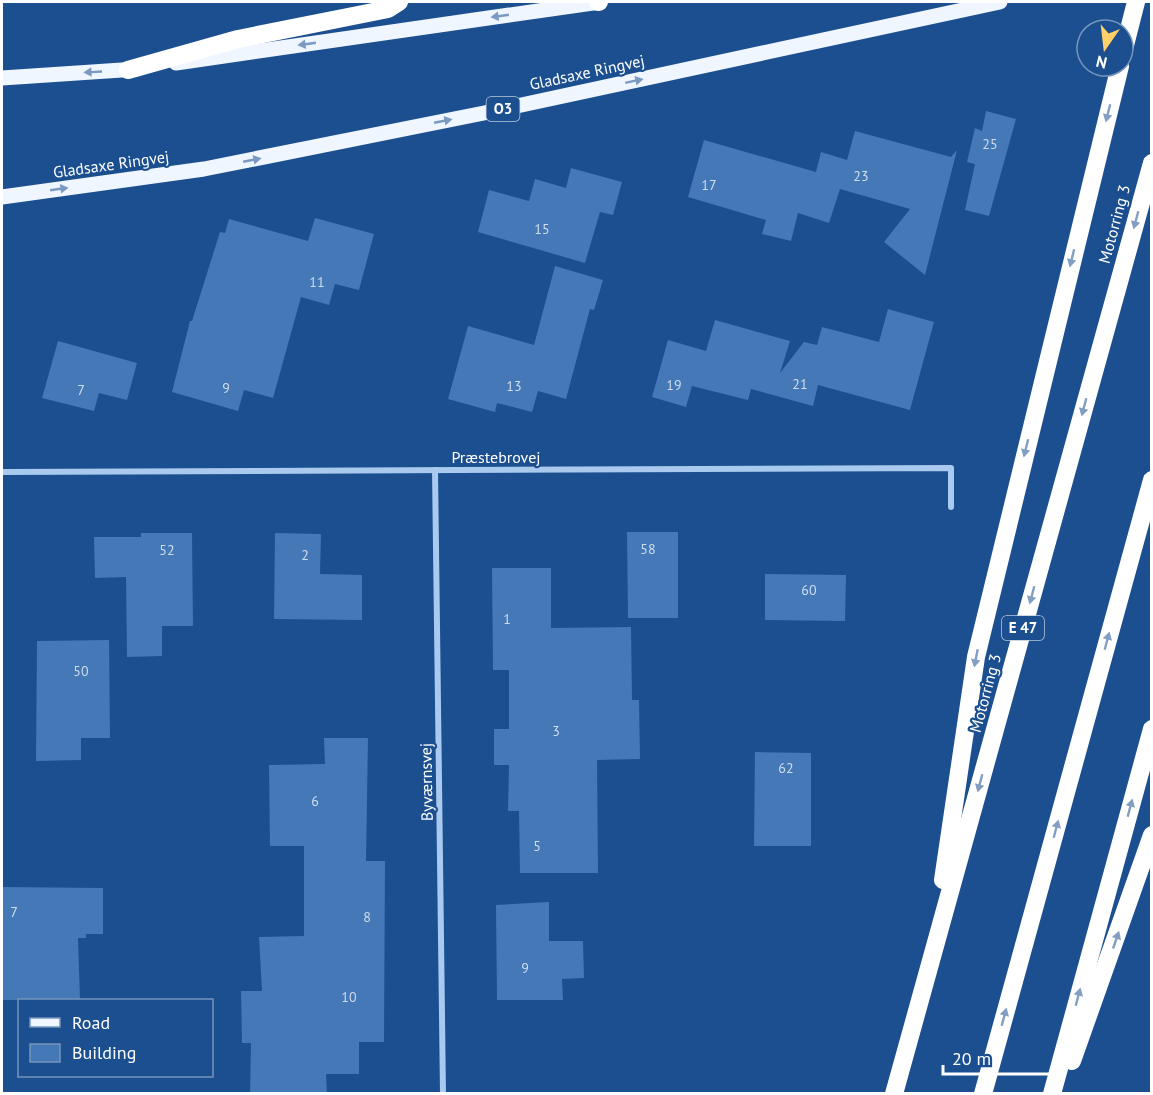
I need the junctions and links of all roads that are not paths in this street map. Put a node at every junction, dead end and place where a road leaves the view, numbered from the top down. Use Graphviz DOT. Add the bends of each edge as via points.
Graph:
graph roads {
  1 [pos="399,2"];
  2 [pos="599,2"];
  3 [pos="1000,2"];
  4 [pos="1136,2"];
  5 [pos="1132,18"];
  6 [pos="128,70"];
  7 [pos="2,78"];
  8 [pos="1117,78"];
  9 [pos="1152,163"];
  10 [pos="2,197"];
  11 [pos="435,470"];
  12 [pos="2,472"];
  13 [pos="1152,480"];
  14 [pos="951,507"];
  15 [pos="1152,729"];
  16 [pos="1152,835"];
  17 [pos="932,956"];
  18 [pos="443,1094"];
  19 [pos="894,1094"];
  20 [pos="983,1094"];
  21 [pos="1052,1094"];
  22 [pos="1060,1094"];
  1 -- 6 [label="highway" via="388,9 238,39"];
  2 -- 6 [label="main road, one-way"];
  10 -- 3 [label="main road, Gladsaxe Ringvej / O3, one-way" via="204,169"];
  4 -- 5 [label="highway"];
  6 -- 7 [label="main road, one-way"];
  8 -- 17 [label="highway, one-way" via="976,657"];
  9 -- 17 [label="highway, Motorring 3 / E 47, one-way"];
  11 -- 12 [label="street, Præstebrovej"];
  11 -- 14 [label="street, Præstebrovej" via="951,468"];
  11 -- 18 [label="street, Byværnsvej"];
  20 -- 13 [label="highway, one-way"];
  21 -- 15 [label="highway, one-way"];
  22 -- 16 [label="highway, one-way"];
  17 -- 19 [label="highway, Motorring 3 / E 47"];
}
